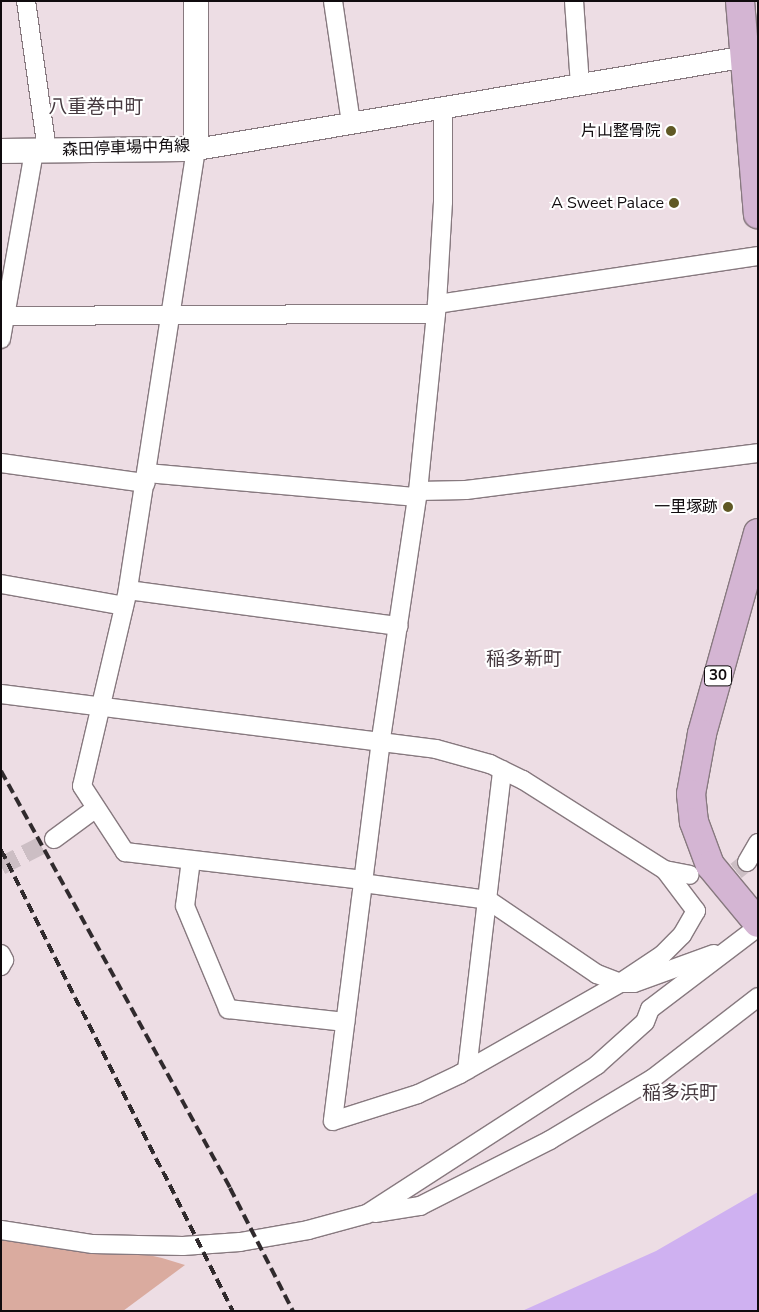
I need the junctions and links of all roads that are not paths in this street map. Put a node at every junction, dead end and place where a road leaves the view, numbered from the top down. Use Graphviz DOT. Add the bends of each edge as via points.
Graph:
graph roads {
  1 [pos="26,1"];
  2 [pos="196,1"];
  3 [pos="333,1"];
  4 [pos="574,1"];
  5 [pos="740,1"];
  6 [pos="750,55"];
  7 [pos="580,84"];
  8 [pos="443,108"];
  9 [pos="351,123"];
  10 [pos="196,149"];
  11 [pos="40,151"];
  12 [pos="1,152"];
  13 [pos="758,214"];
  14 [pos="758,256"];
  15 [pos="437,309"];
  16 [pos="3,316"];
  17 [pos="171,318"];
  18 [pos="1,339"];
  19 [pos="758,453"];
  20 [pos="1,463"];
  21 [pos="146,478"];
  22 [pos="417,494"];
  23 [pos="758,533"];
  24 [pos="1,584"];
  25 [pos="126,598"];
  26 [pos="399,626"];
  27 [pos="1,694"];
  28 [pos="102,706"];
  29 [pos="381,740"];
  30 [pos="502,770"];
  31 [pos="96,808"];
  32 [pos="54,839"];
  33 [pos="758,844"];
  34 [pos="191,860"];
  35 [pos="747,862"];
  36 [pos="665,870"];
  37 [pos="690,875"];
  38 [pos="363,881"];
  39 [pos="488,900"];
  40 [pos="756,919"];
  41 [pos="728,949"];
  42 [pos="1,954"];
  43 [pos="1,966"];
  44 [pos="620,983"];
  45 [pos="758,997"];
  46 [pos="345,1022"];
  47 [pos="467,1070"];
  48 [pos="367,1214"];
  49 [pos="1,1230"];
  1 -- 11 [label="street"];
  2 -- 10 [label="main road, 森田停車場中角線"];
  3 -- 9 [label="street"];
  4 -- 7 [label="street"];
  5 -- 6 [label="main road"];
  6 -- 7 [label="street"];
  6 -- 13 [label="main road"];
  7 -- 8 [label="street"];
  8 -- 9 [label="street"];
  8 -- 15 [label="street" via="443,202"];
  9 -- 10 [label="street"];
  10 -- 11 [label="main road, 森田停車場中角線"];
  10 -- 17 [label="street"];
  11 -- 12 [label="main road, 森田停車場中角線"];
  11 -- 16 [label="street"];
  14 -- 15 [label="street"];
  15 -- 17 [label="street"];
  15 -- 22 [label="street"];
  16 -- 17 [label="street"];
  16 -- 18 [label="street"];
  17 -- 21 [label="street"];
  19 -- 22 [label="street"];
  20 -- 21 [label="street"];
  21 -- 22 [label="street"];
  21 -- 25 [label="street"];
  22 -- 26 [label="street"];
  23 -- 40 [label="main road, 30" via="702,734 691,794 694,822 710,865"];
  24 -- 25 [label="street"];
  25 -- 26 [label="street"];
  25 -- 28 [label="street"];
  26 -- 29 [label="street"];
  27 -- 28 [label="street"];
  28 -- 29 [label="street"];
  28 -- 31 [label="street" via="82,786"];
  29 -- 30 [label="street" via="436,749"];
  29 -- 38 [label="street"];
  30 -- 36 [label="street"];
  30 -- 39 [label="street"];
  31 -- 32 [label="street"];
  31 -- 34 [label="street" via="125,852"];
  33 -- 35 [label="street"];
  34 -- 38 [label="street"];
  34 -- 46 [label="street" via="185,906 228,1009"];
  36 -- 37 [label="street"];
  36 -- 44 [label="street" via="696,911 682,935 662,954"];
  38 -- 39 [label="street"];
  38 -- 46 [label="street"];
  39 -- 44 [label="street" via="598,974"];
  39 -- 47 [label="street"];
  40 -- 41 [label="street"];
  41 -- 44 [label="street" via="634,983"];
  41 -- 48 [label="street" via="650,1009 645,1022 597,1065"];
  42 -- 43 [label="street" via="4,960"];
  44 -- 47 [label="street"];
  45 -- 48 [label="street" via="652,1079 550,1140 420,1206"];
  46 -- 47 [label="street" via="333,1121 418,1094"];
  48 -- 49 [label="street" via="308,1230 240,1242 183,1246 94,1244"];
}
